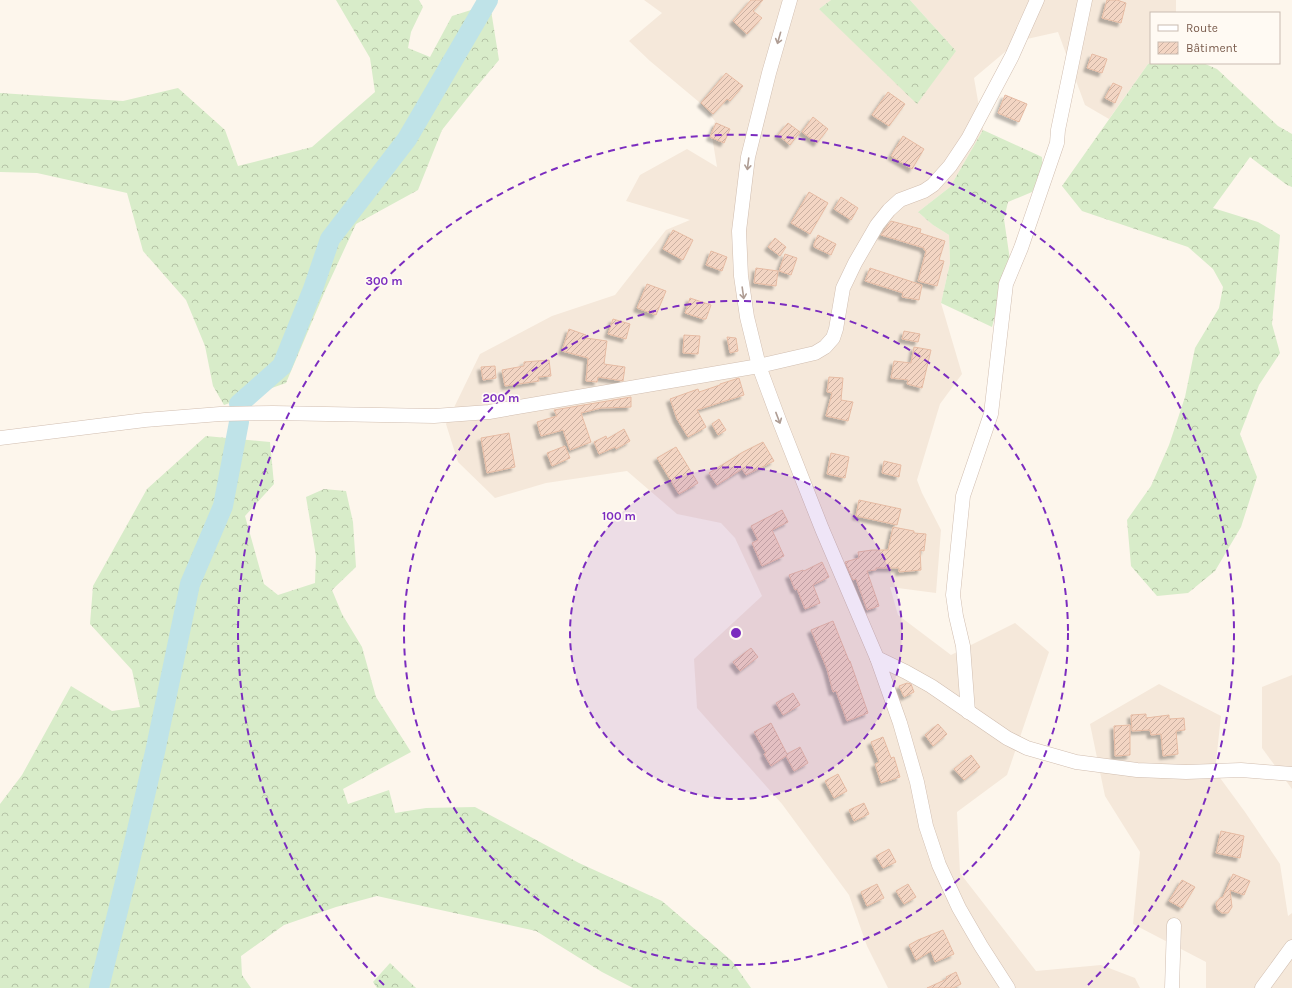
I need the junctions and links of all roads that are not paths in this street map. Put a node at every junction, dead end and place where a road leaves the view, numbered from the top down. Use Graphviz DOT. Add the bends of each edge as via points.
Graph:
graph roads {
  1 [pos="790,0"];
  2 [pos="1037,0"];
  3 [pos="1085,0"];
  4 [pos="760,366"];
  5 [pos="0,438"];
  6 [pos="877,658"];
  7 [pos="968,712"];
  8 [pos="1292,774"];
  9 [pos="1174,925"];
  10 [pos="1292,947"];
  11 [pos="1008,988"];
  12 [pos="1172,988"];
  13 [pos="1262,988"];
  1 -- 4 [label="street, one-way" via="748,157 740,231 741,276 747,317"];
  2 -- 4 [label="street" via="985,108 950,166 933,185 896,203 863,246 843,288 833,338 815,353"];
  3 -- 7 [label="street" via="1057,143 1006,284 992,414 963,496 953,595 963,646"];
  4 -- 5 [label="street" via="489,412 434,416 220,414 145,420"];
  4 -- 6 [label="street, one-way" via="779,420"];
  6 -- 7 [label="street" via="924,682"];
  6 -- 11 [label="street" via="900,723 917,782 926,826 939,865 959,908"];
  7 -- 8 [label="street" via="1027,748 1076,762 1144,770 1241,770"];
  9 -- 12 [label="street"];
  10 -- 13 [label="street"];
}
